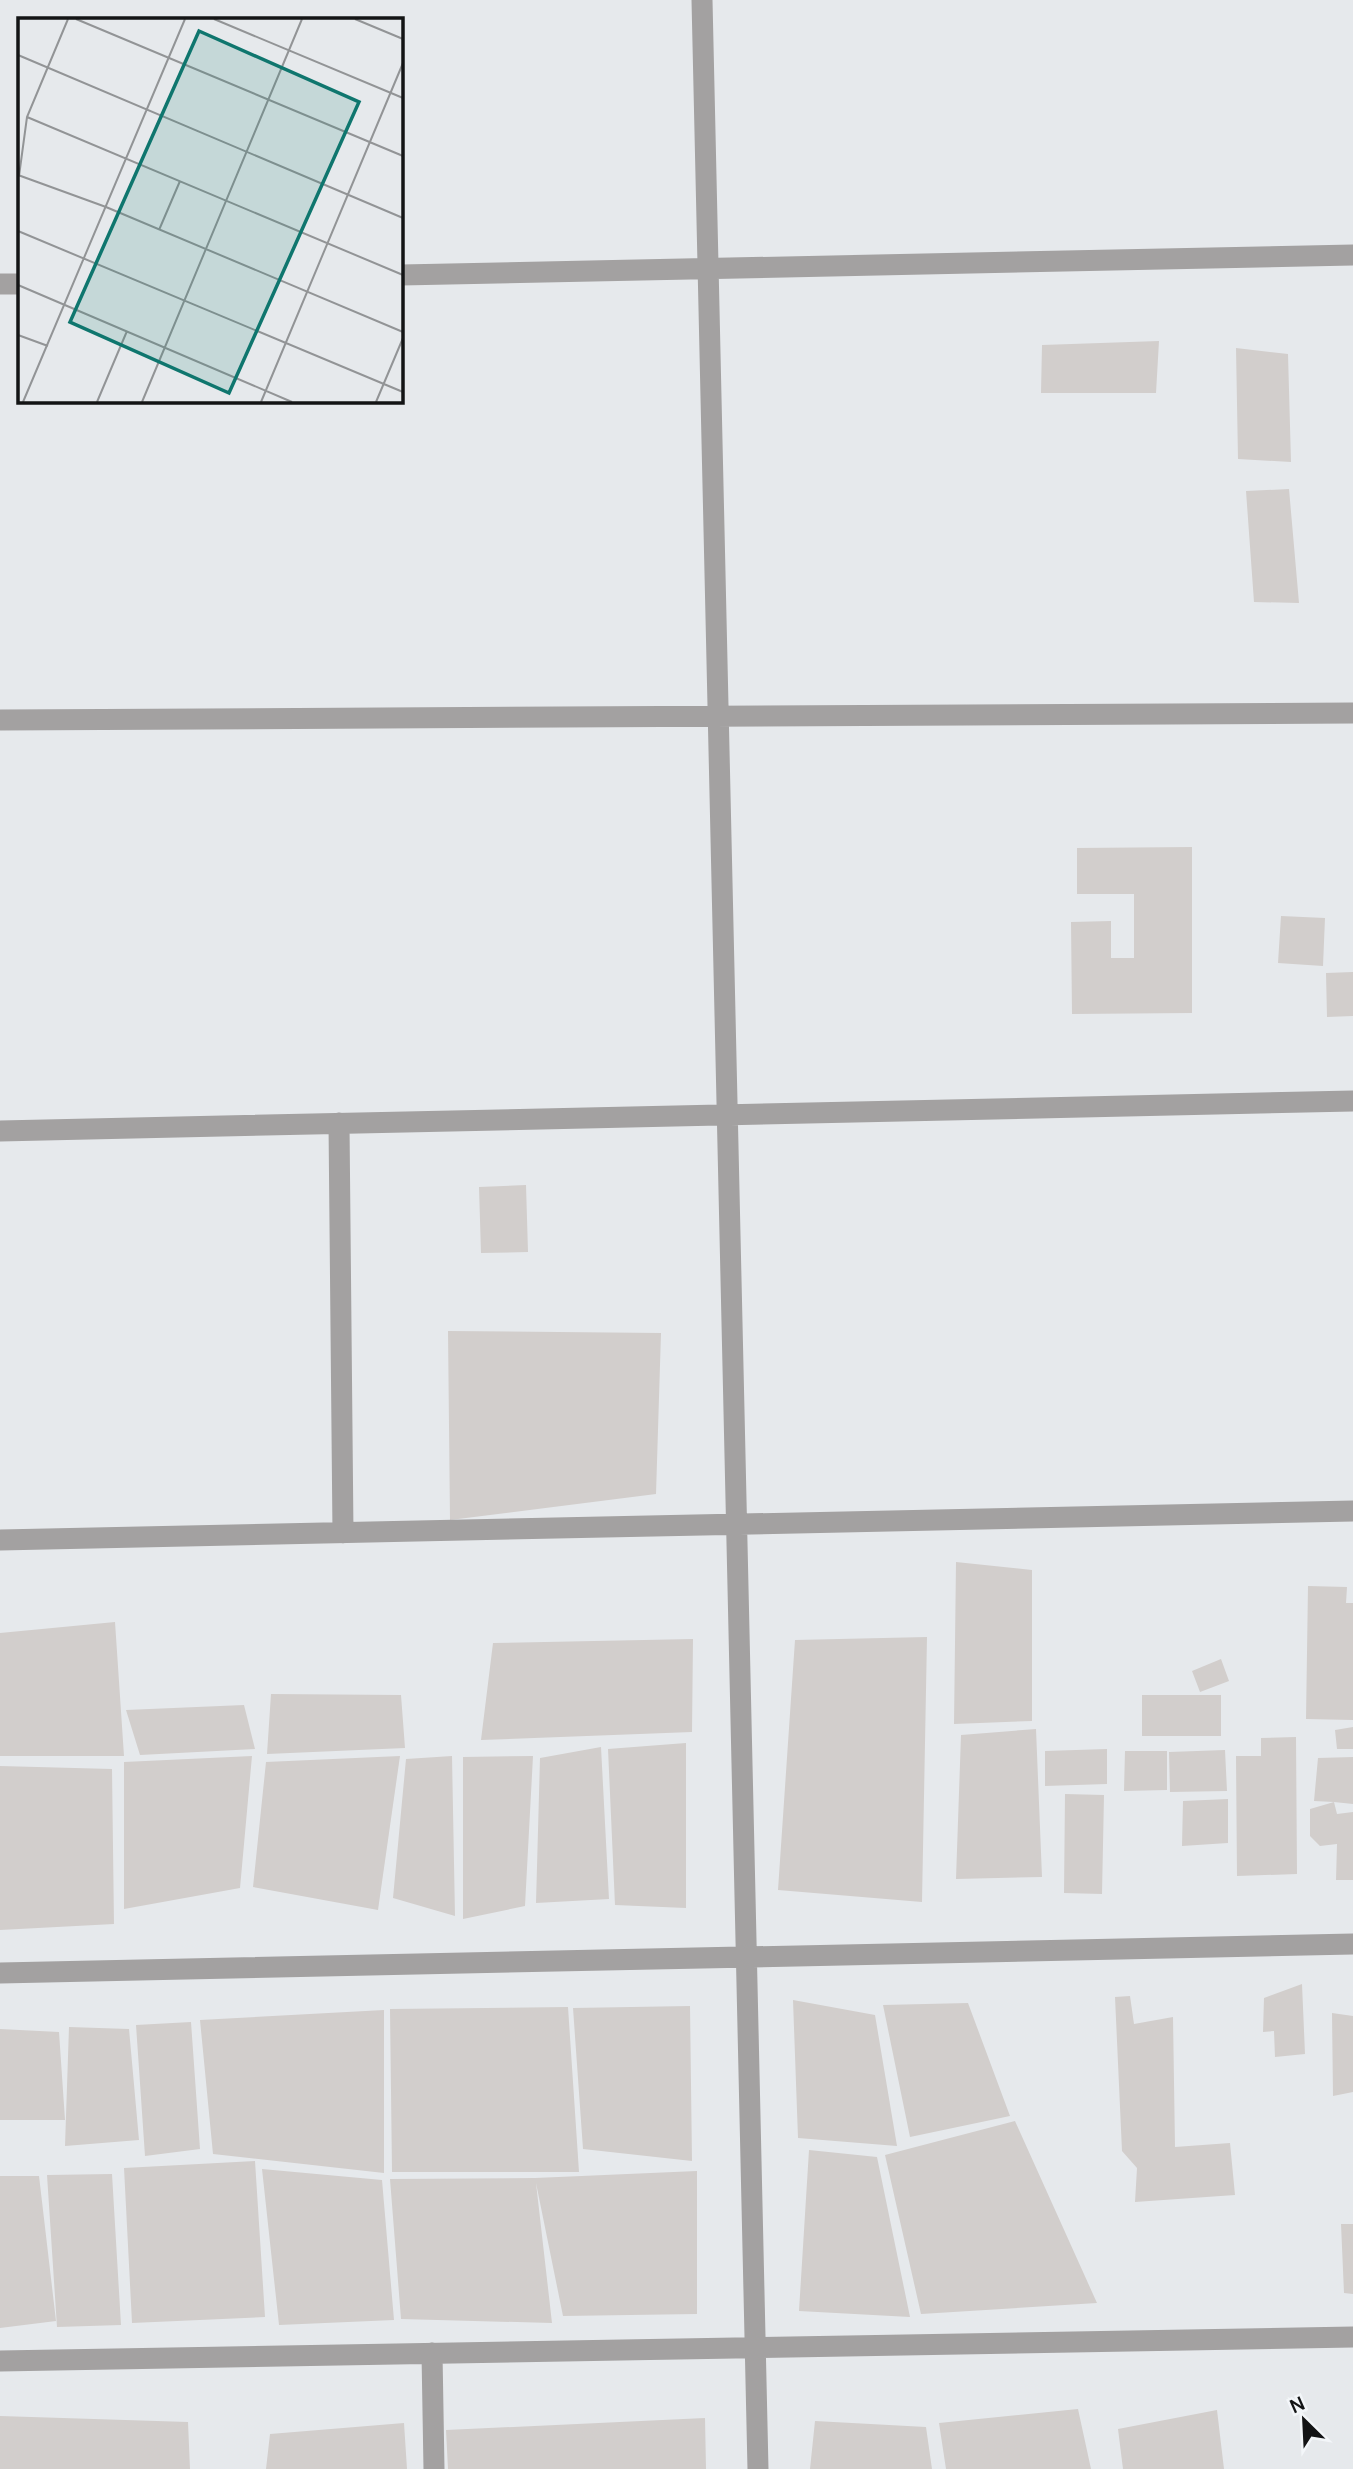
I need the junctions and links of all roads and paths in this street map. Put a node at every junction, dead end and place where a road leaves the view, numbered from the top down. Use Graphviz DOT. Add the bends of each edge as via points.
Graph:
graph roads {
  1 [pos="702,0"];
  2 [pos="1353,255"];
  3 [pos="709,269"];
  4 [pos="402,275"];
  5 [pos="0,284"];
  6 [pos="18,284"];
  7 [pos="1353,713"];
  8 [pos="718,716"];
  9 [pos="0,720"];
  10 [pos="1353,1101"];
  11 [pos="727,1114"];
  12 [pos="339,1123"];
  13 [pos="0,1131"];
  14 [pos="1353,1511"];
  15 [pos="737,1524"];
  16 [pos="343,1533"];
  17 [pos="0,1540"];
  18 [pos="1353,1944"];
  19 [pos="747,1957"];
  20 [pos="0,1973"];
  21 [pos="1353,2337"];
  22 [pos="755,2348"];
  23 [pos="432,2353"];
  24 [pos="0,2361"];
  25 [pos="434,2469"];
  26 [pos="758,2469"];
  1 -- 3 [label="street"];
  2 -- 3 [label="street"];
  3 -- 4 [label="street"];
  3 -- 8 [label="street"];
  5 -- 6 [label="street"];
  7 -- 8 [label="street"];
  8 -- 9 [label="street"];
  8 -- 11 [label="street"];
  10 -- 11 [label="street"];
  11 -- 12 [label="street"];
  11 -- 15 [label="street"];
  12 -- 13 [label="street"];
  12 -- 16 [label="street"];
  14 -- 15 [label="street"];
  15 -- 16 [label="street"];
  15 -- 19 [label="street"];
  16 -- 17 [label="street"];
  18 -- 19 [label="street"];
  19 -- 20 [label="street"];
  19 -- 22 [label="street"];
  21 -- 22 [label="street"];
  22 -- 23 [label="street"];
  22 -- 26 [label="street"];
  23 -- 24 [label="street"];
  23 -- 25 [label="street"];
}
